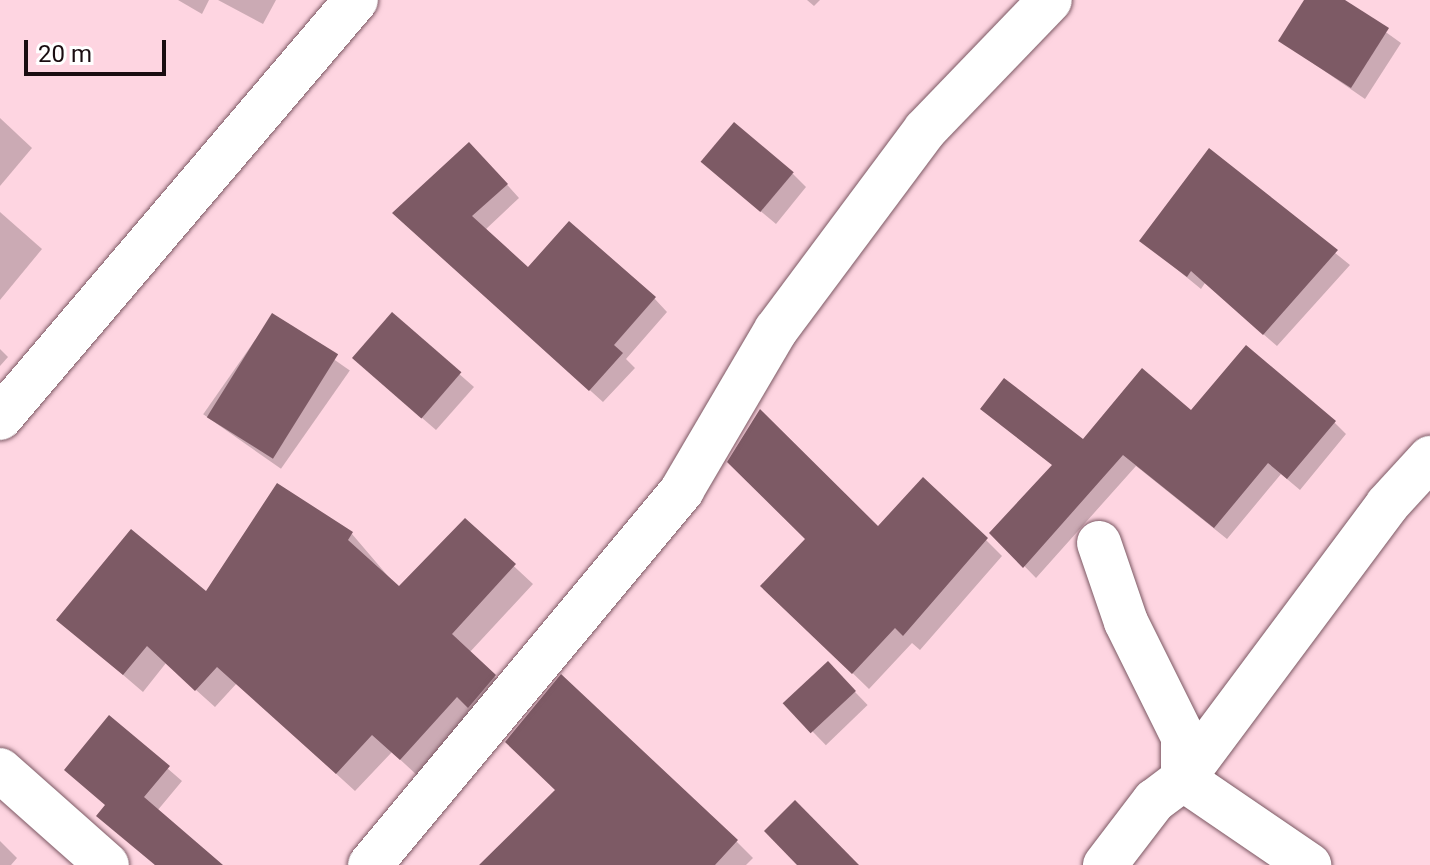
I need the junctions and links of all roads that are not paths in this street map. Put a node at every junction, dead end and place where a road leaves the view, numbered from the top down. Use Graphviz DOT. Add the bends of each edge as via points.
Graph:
graph roads {
  1 [pos="356,0"];
  2 [pos="1050,0"];
  3 [pos="0,418"];
  4 [pos="1430,458"];
  5 [pos="1099,543"];
  6 [pos="0,770"];
  7 [pos="1183,779"];
  8 [pos="107,865"];
  9 [pos="370,865"];
  10 [pos="1105,865"];
  11 [pos="1309,865"];
  1 -- 3 [label="street"];
  2 -- 9 [label="street" via="925,130 776,330 682,490"];
  4 -- 7 [label="street" via="1387,505"];
  5 -- 7 [label="street" via="1126,622 1183,737"];
  6 -- 8 [label="street"];
  7 -- 10 [label="street" via="1154,801"];
  7 -- 11 [label="street"];
}
